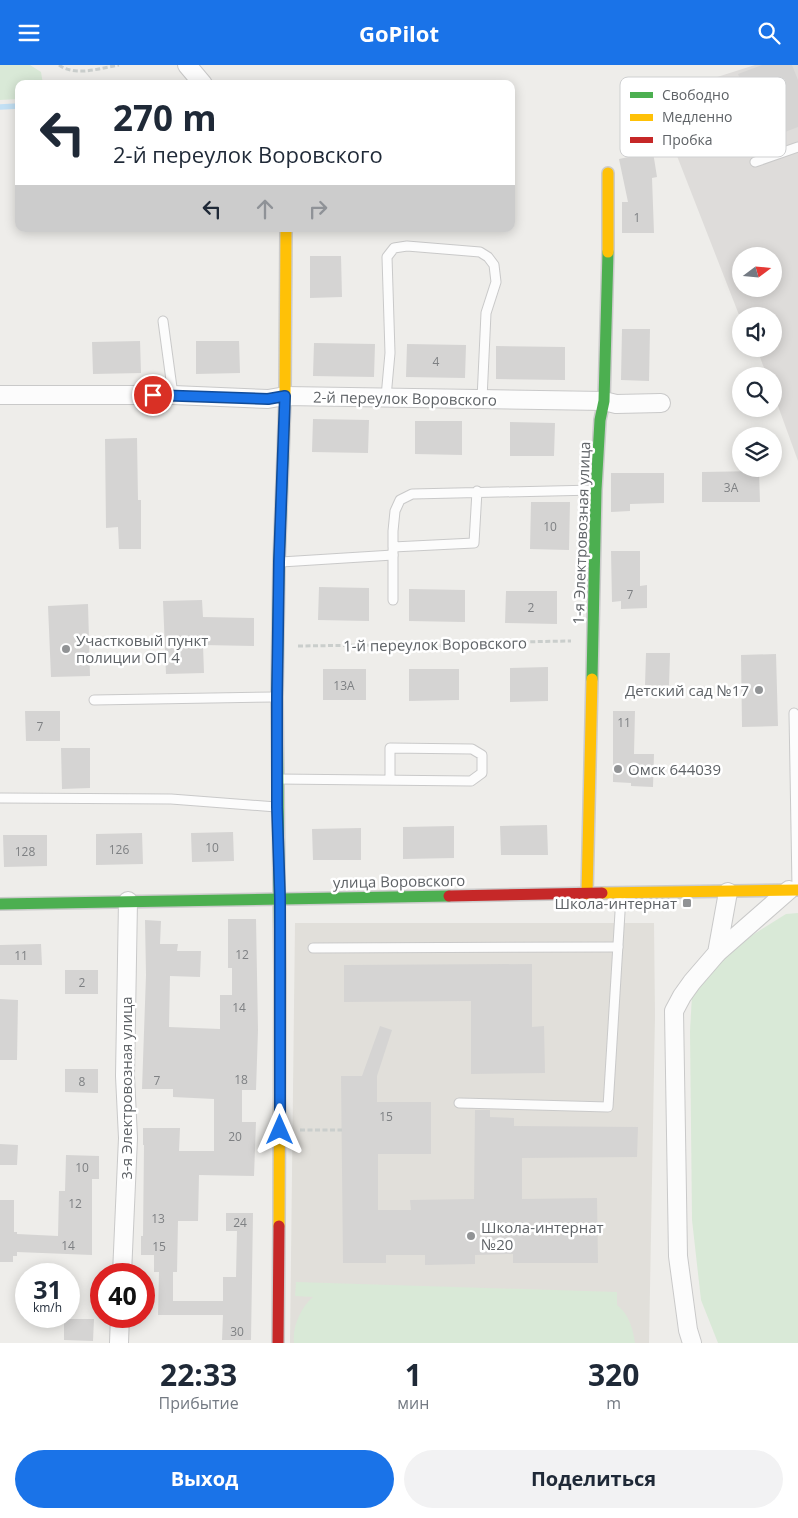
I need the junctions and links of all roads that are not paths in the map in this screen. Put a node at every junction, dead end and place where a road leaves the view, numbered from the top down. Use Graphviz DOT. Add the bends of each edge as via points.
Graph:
graph roads {
  1 [pos="187,65"];
  2 [pos="200,80"];
  3 [pos="798,147"];
  4 [pos="786,151"];
  5 [pos="769,157"];
  6 [pos="755,162"];
  7 [pos="608,173"];
  8 [pos="286,232"];
  9 [pos="162,321"];
  10 [pos="0,395"];
  11 [pos="172,395"];
  12 [pos="285,396"];
  13 [pos="386,397"];
  14 [pos="482,399"];
  15 [pos="604,401"];
  16 [pos="660,403"];
  17 [pos="596,490"];
  18 [pos="477,491"];
  19 [pos="393,551"];
  20 [pos="279,562"];
  21 [pos="393,600"];
  22 [pos="277,697"];
  23 [pos="94,700"];
  24 [pos="794,713"];
  25 [pos="277,779"];
  26 [pos="390,779"];
  27 [pos="0,799"];
  28 [pos="277,807"];
  29 [pos="795,890"];
  30 [pos="728,892"];
  31 [pos="621,893"];
  32 [pos="587,894"];
  33 [pos="280,898"];
  34 [pos="128,901"];
  35 [pos="0,904"];
  36 [pos="618,947"];
  37 [pos="313,949"];
  38 [pos="717,953"];
  39 [pos="458,1103"];
  40 [pos="122,1263"];
  41 [pos="120,1328"];
  42 [pos="120,1343"];
  43 [pos="278,1343"];
  44 [pos="692,1343"];
  1 -- 2 [label="street"];
  3 -- 4 [label="lane"];
  5 -- 6 [label="lane"];
  7 -- 15 [label="street, 1-я Электровозная улица"];
  8 -- 12 [label="street"];
  9 -- 11 [label="lane"];
  10 -- 11 [label="street, 2-й переулок Воровского"];
  11 -- 12 [label="street, 2-й переулок Воровского" via="268,399"];
  12 -- 13 [label="street, 2-й переулок Воровского"];
  12 -- 20 [label="street"];
  13 -- 14 [label="street, 2-й переулок Воровского"];
  13 -- 14 [label="lane" via="390,353 387,257 394,248 407,246 480,252 494,265 496,281 486,313"];
  14 -- 15 [label="street, 2-й переулок Воровского"];
  15 -- 16 [label="street, 2-й переулок Воровского" via="616,404"];
  15 -- 17 [label="street, 1-я Электровозная улица"];
  17 -- 18 [label="lane"];
  17 -- 32 [label="street, 1-я Электровозная улица"];
  18 -- 19 [label="lane" via="412,494 400,500 395,511"];
  18 -- 19 [label="lane" via="474,543"];
  19 -- 20 [label="lane"];
  19 -- 21 [label="lane"];
  20 -- 22 [label="street"];
  22 -- 23 [label="lane"];
  22 -- 25 [label="street"];
  24 -- 29 [label="lane"];
  25 -- 26 [label="lane"];
  25 -- 28 [label="street"];
  26 -- 26 [label="lane" via="390,748 472,749 482,755 482,773 471,781"];
  27 -- 28 [label="lane" via="172,799"];
  28 -- 33 [label="street"];
  29 -- 30 [label="street, улица Воровского"];
  29 -- 38 [label="street"];
  30 -- 31 [label="street, улица Воровского"];
  30 -- 38 [label="street"];
  31 -- 32 [label="street, улица Воровского"];
  31 -- 36 [label="lane"];
  32 -- 33 [label="street, улица Воровского"];
  33 -- 34 [label="street, улица Воровского"];
  33 -- 43 [label="street"];
  34 -- 35 [label="street, улица Воровского"];
  34 -- 40 [label="street, 3-я Электровозная улица" via="125,1076 128,1138"];
  36 -- 37 [label="lane"];
  36 -- 39 [label="lane" via="608,1107"];
  38 -- 44 [label="street" via="692,982 674,1011 678,1256"];
  41 -- 42 [label="street"];
}
